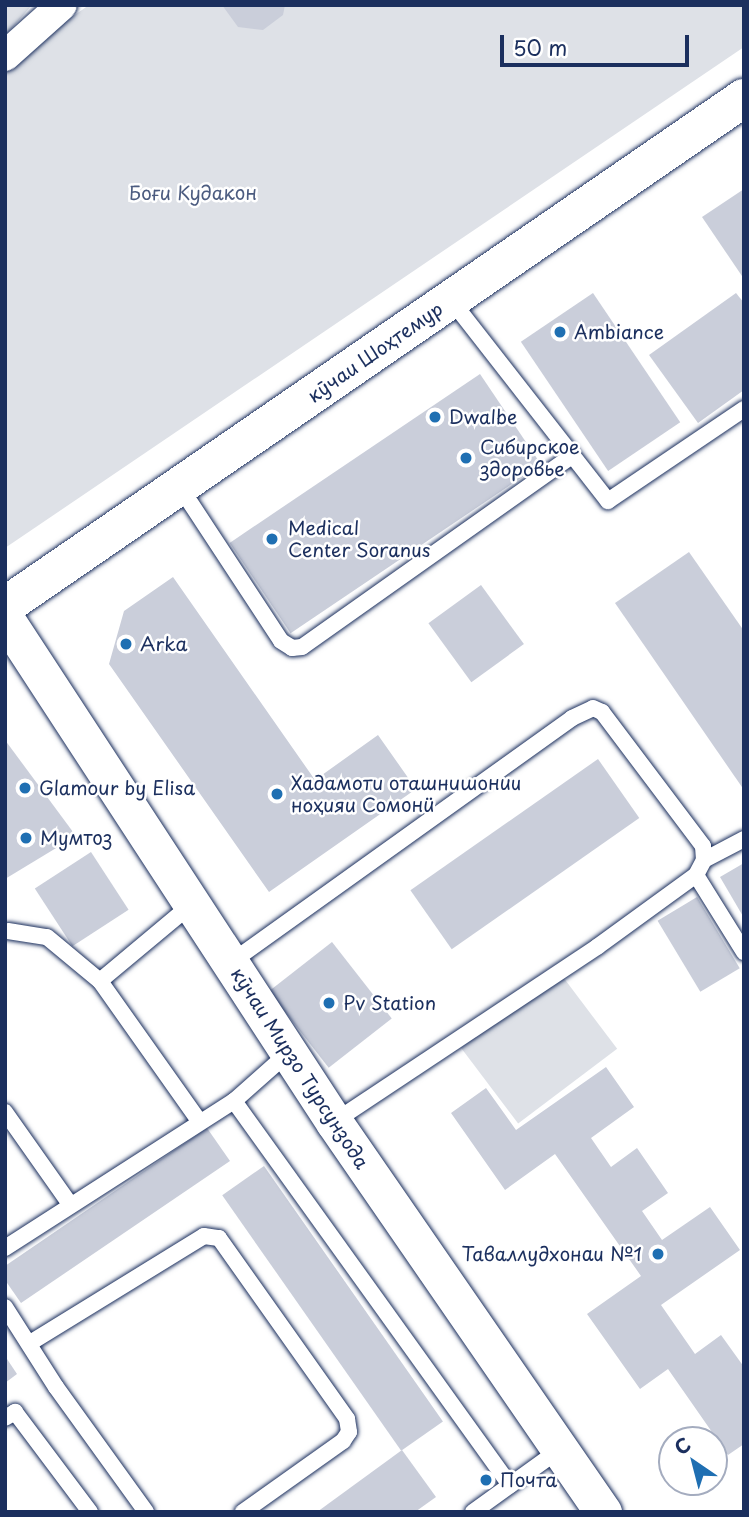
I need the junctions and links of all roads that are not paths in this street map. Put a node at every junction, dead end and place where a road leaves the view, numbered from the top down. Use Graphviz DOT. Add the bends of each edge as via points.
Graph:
graph roads {
  1 [pos="62,5"];
  2 [pos="5,56"];
  3 [pos="744,98"];
  4 [pos="451,300"];
  5 [pos="744,409"];
  6 [pos="572,456"];
  7 [pos="180,487"];
  8 [pos="5,606"];
  9 [pos="5,618"];
  10 [pos="744,839"];
  11 [pos="700,868"];
  12 [pos="192,904"];
  13 [pos="8,931"];
  14 [pos="744,951"];
  15 [pos="230,963"];
  16 [pos="100,981"];
  17 [pos="288,1052"];
  18 [pos="234,1101"];
  19 [pos="5,1112"];
  20 [pos="199,1121"];
  21 [pos="334,1122"];
  22 [pos="69,1204"];
  23 [pos="5,1248"];
  24 [pos="5,1307"];
  25 [pos="30,1343"];
  26 [pos="5,1418"];
  27 [pos="559,1450"];
  28 [pos="510,1485"];
  29 [pos="90,1512"];
  30 [pos="146,1512"];
  31 [pos="243,1512"];
  32 [pos="473,1512"];
  33 [pos="603,1512"];
  1 -- 2 [label="street"];
  3 -- 4 [label="main road, кӯчаи Шоҳтемур"];
  4 -- 6 [label="lane"];
  4 -- 7 [label="main road, кӯчаи Шоҳтемур"];
  5 -- 6 [label="lane" via="608,501"];
  6 -- 7 [label="lane" via="302,647 292,648 281,641"];
  7 -- 8 [label="main road, кӯчаи Шоҳтемур"];
  9 -- 12 [label="street, кӯчаи Мирзо Турсунзода"];
  10 -- 11 [label="lane"];
  11 -- 14 [label="lane"];
  11 -- 15 [label="lane" via="703,846 683,816 602,712 593,708 572,718"];
  11 -- 21 [label="lane" via="597,947"];
  12 -- 15 [label="street, кӯчаи Мирзо Турсунзода"];
  12 -- 16 [label="lane"];
  13 -- 16 [label="lane" via="47,937"];
  15 -- 17 [label="street, кӯчаи Мирзо Турсунзода"];
  16 -- 20 [label="lane"];
  17 -- 18 [label="lane"];
  17 -- 21 [label="street, кӯчаи Мирзо Турсунзода"];
  18 -- 20 [label="lane"];
  18 -- 28 [label="lane"];
  19 -- 22 [label="lane"];
  20 -- 22 [label="lane"];
  21 -- 27 [label="street, кӯчаи Мирзо Турсунзода"];
  22 -- 23 [label="lane"];
  24 -- 25 [label="lane"];
  25 -- 30 [label="lane"];
  25 -- 31 [label="lane" via="204,1236 219,1238 347,1419 349,1432 343,1441"];
  26 -- 29 [label="lane" via="15,1412"];
  27 -- 28 [label="lane"];
  27 -- 33 [label="street, кӯчаи Мирзо Турсунзода"];
  28 -- 32 [label="lane"];
}
